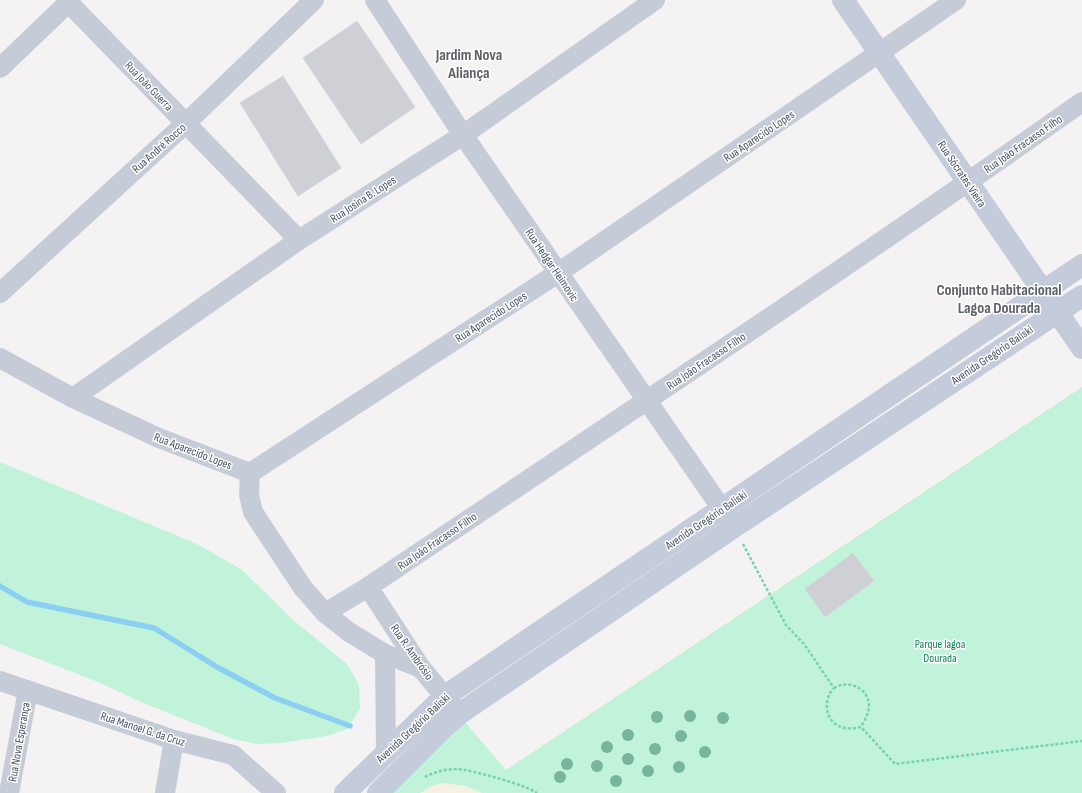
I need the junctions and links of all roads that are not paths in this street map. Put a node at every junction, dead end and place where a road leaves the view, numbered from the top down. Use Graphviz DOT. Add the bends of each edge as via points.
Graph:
graph roads {
  1 [pos="314,0"];
  2 [pos="375,0"];
  3 [pos="655,0"];
  4 [pos="843,0"];
  5 [pos="956,0"];
  6 [pos="68,1"];
  7 [pos="879,54"];
  8 [pos="0,68"];
  9 [pos="1082,102"];
  10 [pos="185,124"];
  11 [pos="463,135"];
  12 [pos="968,183"];
  13 [pos="299,240"];
  14 [pos="1082,265"];
  15 [pos="558,273"];
  16 [pos="1042,292"];
  17 [pos="0,293"];
  18 [pos="1082,296"];
  19 [pos="1056,313"];
  20 [pos="1082,348"];
  21 [pos="0,358"];
  22 [pos="73,398"];
  23 [pos="646,402"];
  24 [pos="250,473"];
  25 [pos="722,510"];
  26 [pos="734,527"];
  27 [pos="368,587"];
  28 [pos="325,613"];
  29 [pos="385,654"];
  30 [pos="421,668"];
  31 [pos="0,681"];
  32 [pos="28,690"];
  33 [pos="445,696"];
  34 [pos="459,714"];
  35 [pos="174,740"];
  36 [pos="386,754"];
  37 [pos="9,793"];
  38 [pos="165,793"];
  39 [pos="276,793"];
  40 [pos="345,793"];
  41 [pos="378,793"];
  1 -- 10 [label="street, Rua André Rocco"];
  2 -- 11 [label="street, Rua Hedgar Heimovic"];
  3 -- 11 [label="street, Rua Josina B. Lopes"];
  4 -- 7 [label="street, Rua Sócrates Vieira"];
  5 -- 7 [label="street, Rua Aparecido Lopes"];
  6 -- 8 [label="street"];
  6 -- 10 [label="street, Rua João Guerra"];
  7 -- 12 [label="street, Rua Sócrates Vieira"];
  7 -- 15 [label="street, Rua Aparecido Lopes"];
  9 -- 12 [label="street, Rua João Fracasso Filho"];
  10 -- 13 [label="street, Rua João Guerra"];
  10 -- 17 [label="street, Rua André Rocco"];
  11 -- 13 [label="street, Rua Josina B. Lopes"];
  11 -- 15 [label="street, Rua Hedgar Heimovic"];
  12 -- 16 [label="street, Rua Sócrates Vieira"];
  12 -- 23 [label="street, Rua João Fracasso Filho"];
  13 -- 22 [label="street, Rua Josina B. Lopes"];
  14 -- 16 [label="street, Avenida Gregório Baliski"];
  15 -- 23 [label="street, Rua Hedgar Heimovic"];
  15 -- 24 [label="street, Rua Aparecido Lopes"];
  16 -- 19 [label="street, Rua Sócrates Vieira"];
  16 -- 25 [label="street, Avenida Gregório Baliski"];
  18 -- 19 [label="street, Avenida Gregório Baliski"];
  19 -- 20 [label="street, Rua Sócrates Vieira"];
  19 -- 26 [label="street, Avenida Gregório Baliski"];
  21 -- 22 [label="street, Rua Aparecido Lopes"];
  22 -- 24 [label="street, Rua Aparecido Lopes" via="159,438"];
  23 -- 25 [label="street, Rua Hedgar Heimovic"];
  23 -- 27 [label="street, Rua João Fracasso Filho"];
  24 -- 28 [label="street" via="249,495 253,512 303,588"];
  25 -- 26 [label="street, Rua Hedgar Heimovic"];
  25 -- 33 [label="street, Avenida Gregório Baliski"];
  26 -- 34 [label="street, Avenida Gregório Baliski"];
  27 -- 28 [label="street, Rua João Fracasso Filho"];
  27 -- 30 [label="street, Rua R. Ambrósio"];
  28 -- 29 [label="street" via="349,632"];
  29 -- 30 [label="street"];
  29 -- 36 [label="street"];
  30 -- 33 [label="street, Rua R. Ambrósio"];
  31 -- 32 [label="street, Rua Manoel G. da Cruz"];
  32 -- 35 [label="street, Rua Manoel G. da Cruz"];
  32 -- 37 [label="street, Rua Nova Esperança"];
  33 -- 34 [label="street, Rua R. Ambrósio"];
  33 -- 36 [label="street, Avenida Gregório Baliski"];
  34 -- 41 [label="street, Avenida Gregório Baliski"];
  35 -- 38 [label="street"];
  35 -- 39 [label="street, Rua Manoel G. da Cruz" via="233,755"];
  36 -- 40 [label="street, Avenida Gregório Baliski"];
}
